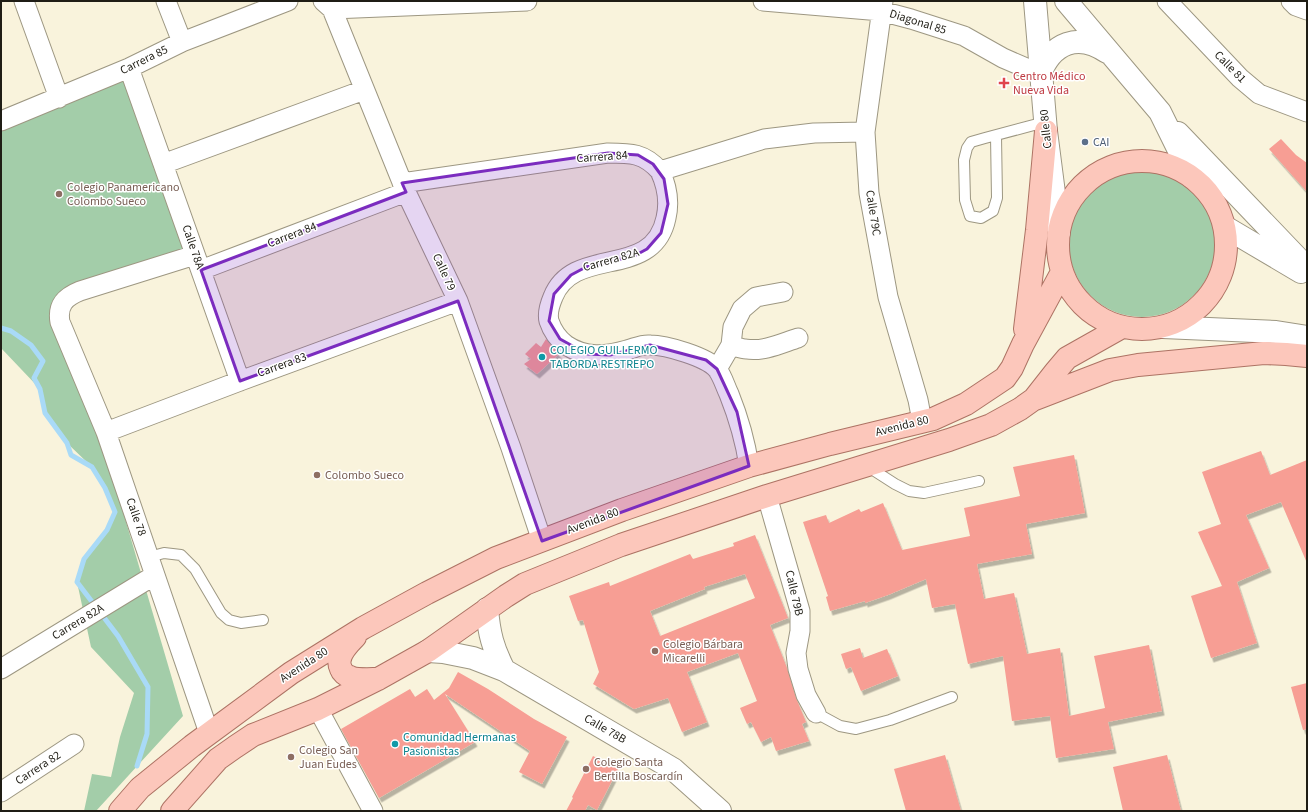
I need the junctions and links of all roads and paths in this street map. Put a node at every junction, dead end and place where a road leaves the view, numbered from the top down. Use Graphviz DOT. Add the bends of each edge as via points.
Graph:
graph roads {
  1 [pos="24,1"];
  2 [pos="166,1"];
  3 [pos="288,1"];
  4 [pos="527,1"];
  5 [pos="763,1"];
  6 [pos="1035,1"];
  7 [pos="1066,1"];
  8 [pos="1167,1"];
  9 [pos="1291,1"];
  10 [pos="327,5"];
  11 [pos="882,6"];
  12 [pos="1307,10"];
  13 [pos="182,42"];
  14 [pos="1111,55"];
  15 [pos="129,68"];
  16 [pos="1040,74"];
  17 [pos="364,90"];
  18 [pos="59,98"];
  19 [pos="1160,112"];
  20 [pos="1307,112"];
  21 [pos="1,122"];
  22 [pos="1046,126"];
  23 [pos="865,132"];
  24 [pos="996,136"];
  25 [pos="163,164"];
  26 [pos="660,171"];
  27 [pos="1192,177"];
  28 [pos="404,187"];
  29 [pos="1225,227"];
  30 [pos="1059,232"];
  31 [pos="198,263"];
  32 [pos="1307,268"];
  33 [pos="1062,272"];
  34 [pos="1307,276"];
  35 [pos="783,292"];
  36 [pos="458,301"];
  37 [pos="62,304"];
  38 [pos="1163,326"];
  39 [pos="1122,327"];
  40 [pos="1307,337"];
  41 [pos="798,338"];
  42 [pos="1023,344"];
  43 [pos="731,345"];
  44 [pos="1307,356"];
  45 [pos="717,369"];
  46 [pos="240,381"];
  47 [pos="1034,399"];
  48 [pos="922,421"];
  49 [pos="106,432"];
  50 [pos="866,465"];
  51 [pos="749,466"];
  52 [pos="979,481"];
  53 [pos="767,496"];
  54 [pos="542,541"];
  55 [pos="149,557"];
  56 [pos="155,575"];
  57 [pos="487,610"];
  58 [pos="263,620"];
  59 [pos="363,628"];
  60 [pos="428,651"];
  61 [pos="1,668"];
  62 [pos="504,670"];
  63 [pos="378,679"];
  64 [pos="952,697"];
  65 [pos="318,709"];
  66 [pos="816,713"];
  67 [pos="209,733"];
  68 [pos="74,744"];
  69 [pos="1,792"];
  70 [pos="120,811"];
  71 [pos="172,811"];
  72 [pos="373,811"];
  73 [pos="720,811"];
  1 -- 18 [label="street"];
  2 -- 13 [label="street"];
  3 -- 13 [label="street, Carrera 85"];
  4 -- 10 [label="street"];
  5 -- 11 [label="street, Diagonal 85"];
  6 -- 16 [label="street, Calle 80"];
  7 -- 14 [label="street"];
  8 -- 20 [label="street, Calle 81" via="1240,78 1259,94"];
  9 -- 12 [label="street"];
  10 -- 17 [label="street, Calle 79"];
  11 -- 16 [label="street, Diagonal 85" via="911,19 964,36 1003,58"];
  11 -- 23 [label="street, Calle 79C"];
  13 -- 15 [label="street, Carrera 85"];
  14 -- 16 [label="street" via="1096,45 1072,42 1052,53"];
  14 -- 19 [label="street"];
  15 -- 18 [label="street, Carrera 85"];
  15 -- 25 [label="street, Calle 78A"];
  16 -- 22 [label="street, Calle 80"];
  17 -- 25 [label="street"];
  17 -- 28 [label="street, Calle 79"];
  18 -- 21 [label="street, Carrera 85"];
  19 -- 27 [label="street"];
  19 -- 32 [label="street" via="1187,144"];
  22 -- 24 [label="lane"];
  22 -- 30 [label="street, Calle 80"];
  22 -- 42 [label="main road"];
  23 -- 26 [label="street" via="814,133 764,139"];
  23 -- 48 [label="street, Calle 79C" via="869,193 883,274"];
  24 -- 24 [label="lane" via="972,142 967,148 964,160 965,200 970,216 981,218 993,211 997,198"];
  25 -- 31 [label="street, Calle 78A"];
  26 -- 28 [label="street, Carrera 84" via="647,159 638,155 608,154"];
  26 -- 45 [label="street, Carrera 82A" via="668,204 664,227 657,239 647,249 634,256 586,267 571,274 556,290 550,303 548,313 551,326 560,340 582,353 604,355 644,345 656,345 706,360"];
  27 -- 29 [label="main road" via="1207,191 1218,208"];
  27 -- 30 [label="main road" via="1171,167 1143,161 1110,168 1095,176 1071,200 1063,215"];
  28 -- 31 [label="street, Carrera 84"];
  28 -- 36 [label="street, Calle 79"];
  29 -- 34 [label="street"];
  29 -- 38 [label="main road" via="1225,259 1214,290 1192,313"];
  30 -- 33 [label="main road" via="1059,259"];
  31 -- 37 [label="street, Carrera 84" via="80,291 72,294"];
  31 -- 46 [label="street, Calle 78A"];
  33 -- 39 [label="main road" via="1075,297 1085,307 1096,316"];
  33 -- 42 [label="main road, Avenida 80"];
  35 -- 43 [label="street" via="756,297 742,309 733,327"];
  36 -- 46 [label="street, Carrera 83"];
  36 -- 54 [label="street, Calle 79"];
  37 -- 49 [label="street, Calle 78" via="59,310 60,322"];
  38 -- 39 [label="main road" via="1143,329"];
  38 -- 40 [label="street" via="1276,332"];
  39 -- 47 [label="main road" via="1068,358"];
  41 -- 43 [label="street" via="754,350"];
  42 -- 48 [label="main road, Avenida 80" via="1005,378 966,404 933,419"];
  43 -- 45 [label="street"];
  44 -- 47 [label="main road" via="1264,353 1138,365 1089,376"];
  45 -- 51 [label="street" via="737,412"];
  46 -- 49 [label="street, Carrera 83"];
  47 -- 50 [label="main road" via="991,425"];
  48 -- 51 [label="main road, Avenida 80"];
  49 -- 55 [label="street, Calle 78"];
  50 -- 52 [label="lane" via="909,491 924,493"];
  50 -- 53 [label="main road"];
  51 -- 54 [label="main road, Avenida 80"];
  53 -- 57 [label="main road" via="621,545 550,573 526,584"];
  53 -- 66 [label="street, Calle 79B" via="800,611 796,653 798,669 806,695"];
  54 -- 59 [label="main road, Avenida 80" via="496,558"];
  55 -- 56 [label="street, Calle 78"];
  55 -- 58 [label="lane" via="164,553 181,555 195,569 221,612 229,620 241,623"];
  56 -- 61 [label="street, Carrera 82A"];
  56 -- 67 [label="street, Calle 78"];
  57 -- 60 [label="main road"];
  57 -- 62 [label="street" via="489,631"];
  59 -- 63 [label="main road" via="338,661 342,672 350,677"];
  59 -- 67 [label="main road, Avenida 80" via="291,673"];
  60 -- 62 [label="street, Calle 78B" via="473,658"];
  60 -- 63 [label="main road"];
  62 -- 73 [label="street, Calle 78B" via="673,769"];
  63 -- 65 [label="main road"];
  64 -- 66 [label="lane" via="890,720 856,729 840,726"];
  65 -- 71 [label="main road" via="253,735 234,746 218,759"];
  65 -- 72 [label="street"];
  67 -- 70 [label="main road, Avenida 80" via="140,788"];
  68 -- 69 [label="street, Carrera 82"];
}
